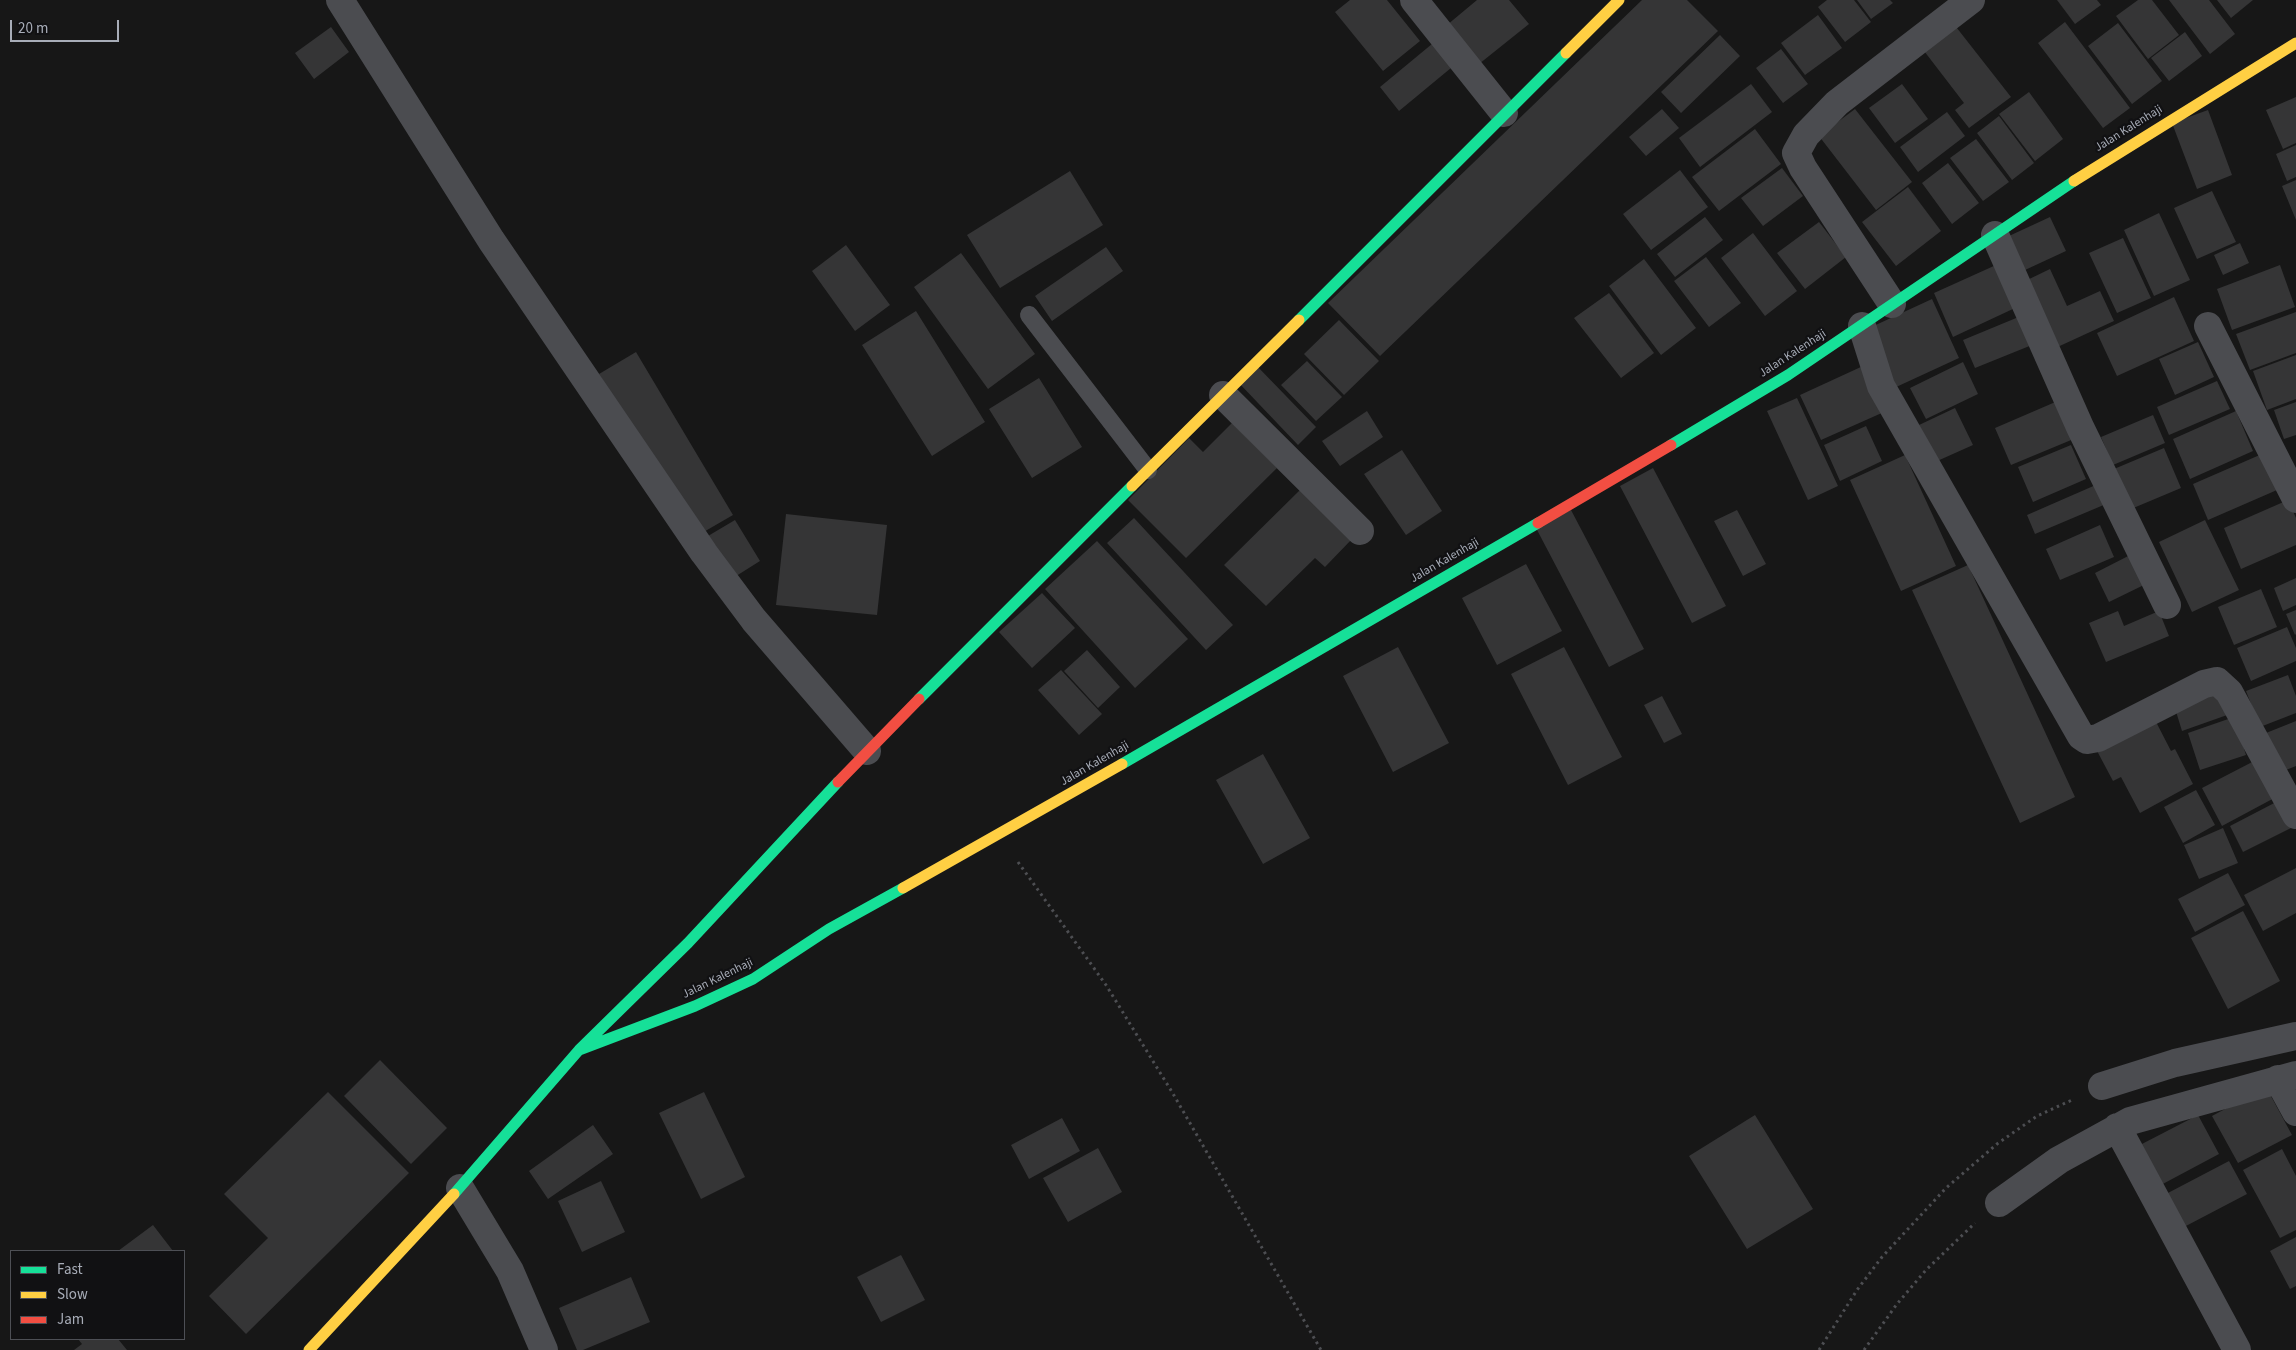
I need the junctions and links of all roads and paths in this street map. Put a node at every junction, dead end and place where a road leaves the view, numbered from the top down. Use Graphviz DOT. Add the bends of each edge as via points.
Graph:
graph roads {
  1 [pos="340,0"];
  2 [pos="1414,0"];
  3 [pos="1971,0"];
  4 [pos="1609,4"];
  5 [pos="2296,43"];
  6 [pos="1504,113"];
  7 [pos="1996,235"];
  8 [pos="1892,304"];
  9 [pos="1029,315"];
  10 [pos="1862,326"];
  11 [pos="2208,326"];
  12 [pos="1223,394"];
  13 [pos="1148,470"];
  14 [pos="2296,499"];
  15 [pos="1360,532"];
  16 [pos="2167,605"];
  17 [pos="867,751"];
  18 [pos="2296,815"];
  19 [pos="999,835"];
  20 [pos="2296,1036"];
  21 [pos="579,1050"];
  22 [pos="2287,1077"];
  23 [pos="2102,1086"];
  24 [pos="2296,1112"];
  25 [pos="2117,1127"];
  26 [pos="460,1188"];
  27 [pos="1999,1203"];
  28 [pos="310,1350"];
  29 [pos="544,1350"];
  30 [pos="1321,1350"];
  31 [pos="1819,1350"];
  32 [pos="1864,1350"];
  33 [pos="2236,1350"];
  1 -- 17 [label="street" via="491,240 704,553 754,620"];
  2 -- 6 [label="street"];
  3 -- 8 [label="street" via="1837,103 1806,134 1796,153"];
  4 -- 6 [label="street"];
  5 -- 7 [label="street, Jalan Kalenhaji" via="2150,132"];
  6 -- 12 [label="street"];
  7 -- 8 [label="street, Jalan Kalenhaji"];
  7 -- 16 [label="street" via="2080,427"];
  8 -- 10 [label="street, Jalan Kalenhaji"];
  9 -- 13 [label="lane"];
  10 -- 18 [label="street" via="1881,386 2081,736 2087,740 2098,738 2204,684 2218,681 2229,692"];
  10 -- 19 [label="street, Jalan Kalenhaji" via="1788,375 1530,528"];
  11 -- 14 [label="street"];
  12 -- 13 [label="street"];
  12 -- 15 [label="street"];
  13 -- 17 [label="street"];
  17 -- 21 [label="street" via="688,943"];
  19 -- 21 [label="street, Jalan Kalenhaji" via="829,930 753,979 695,1006"];
  19 -- 30 [label="path" via="1106,985 1172,1092"];
  20 -- 23 [label="street" via="2175,1064"];
  21 -- 26 [label="street"];
  22 -- 24 [label="street"];
  22 -- 25 [label="street"];
  23 -- 31 [label="path" via="2037,1116 1997,1144 1946,1188 1882,1256 1856,1290"];
  25 -- 27 [label="street" via="2059,1160"];
  25 -- 33 [label="street"];
  26 -- 28 [label="street"];
  26 -- 29 [label="street" via="510,1271"];
  27 -- 32 [label="path" via="1926,1270"];
}
